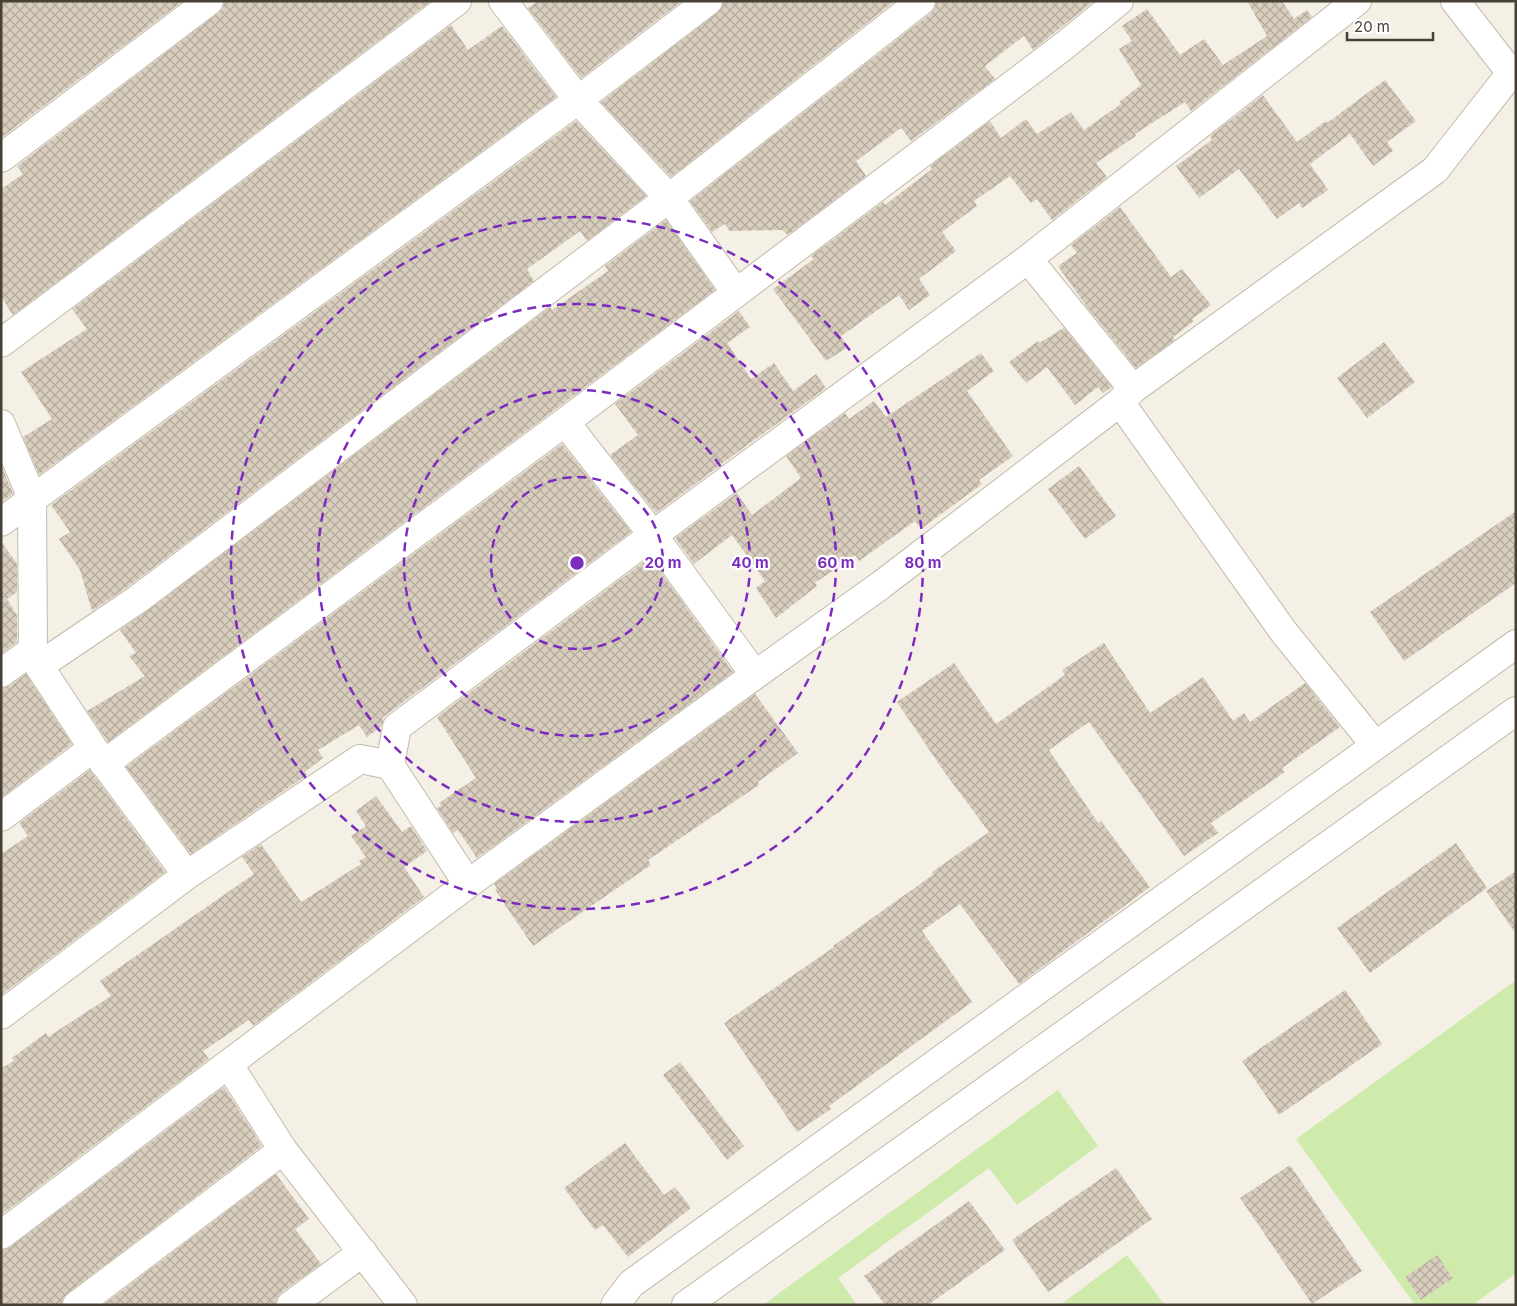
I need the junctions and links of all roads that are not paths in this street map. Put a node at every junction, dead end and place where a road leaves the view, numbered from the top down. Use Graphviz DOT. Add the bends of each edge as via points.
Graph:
graph roads {
  1 [pos="209,1"];
  2 [pos="457,1"];
  3 [pos="503,1"];
  4 [pos="708,1"];
  5 [pos="921,1"];
  6 [pos="1119,1"];
  7 [pos="1357,1"];
  8 [pos="1455,1"];
  9 [pos="1514,71"];
  10 [pos="578,100"];
  11 [pos="1,158"];
  12 [pos="669,198"];
  13 [pos="1028,259"];
  14 [pos="736,293"];
  15 [pos="1,343"];
  16 [pos="1126,395"];
  17 [pos="566,422"];
  18 [pos="1,424"];
  19 [pos="32,498"];
  20 [pos="1,522"];
  21 [pos="653,535"];
  22 [pos="1516,644"];
  23 [pos="36,658"];
  24 [pos="1,673"];
  25 [pos="755,675"];
  26 [pos="1516,711"];
  27 [pos="397,727"];
  28 [pos="1375,746"];
  29 [pos="98,756"];
  30 [pos="360,759"];
  31 [pos="390,765"];
  32 [pos="1,817"];
  33 [pos="187,876"];
  34 [pos="468,884"];
  35 [pos="1,1015"];
  36 [pos="229,1065"];
  37 [pos="284,1150"];
  38 [pos="1,1236"];
  39 [pos="363,1252"];
  40 [pos="77,1305"];
  41 [pos="291,1305"];
  42 [pos="403,1305"];
  43 [pos="615,1305"];
  44 [pos="686,1305"];
  1 -- 11 [label="street"];
  2 -- 15 [label="street"];
  3 -- 10 [label="street"];
  4 -- 10 [label="street"];
  5 -- 12 [label="street"];
  6 -- 14 [label="street"];
  7 -- 13 [label="street"];
  8 -- 9 [label="street"];
  9 -- 16 [label="street" via="1435,170"];
  10 -- 12 [label="street"];
  10 -- 19 [label="street"];
  12 -- 14 [label="street"];
  12 -- 23 [label="street" via="138,599"];
  13 -- 16 [label="street"];
  13 -- 21 [label="street"];
  14 -- 17 [label="street"];
  16 -- 25 [label="street" via="881,585"];
  16 -- 28 [label="street" via="1283,631"];
  17 -- 21 [label="street"];
  17 -- 29 [label="street"];
  18 -- 19 [label="street"];
  19 -- 20 [label="street"];
  19 -- 23 [label="street"];
  21 -- 25 [label="street"];
  21 -- 27 [label="street"];
  22 -- 28 [label="street"];
  23 -- 24 [label="street"];
  23 -- 29 [label="street"];
  25 -- 34 [label="street"];
  26 -- 44 [label="street"];
  27 -- 30 [label="street"];
  27 -- 31 [label="street"];
  28 -- 43 [label="street" via="631,1284"];
  29 -- 32 [label="street"];
  29 -- 33 [label="street"];
  30 -- 31 [label="street"];
  30 -- 33 [label="street"];
  31 -- 34 [label="street"];
  33 -- 35 [label="street"];
  34 -- 36 [label="street"];
  36 -- 37 [label="street"];
  36 -- 38 [label="street"];
  37 -- 39 [label="street"];
  37 -- 40 [label="street"];
  39 -- 41 [label="street"];
  39 -- 42 [label="street"];
}
